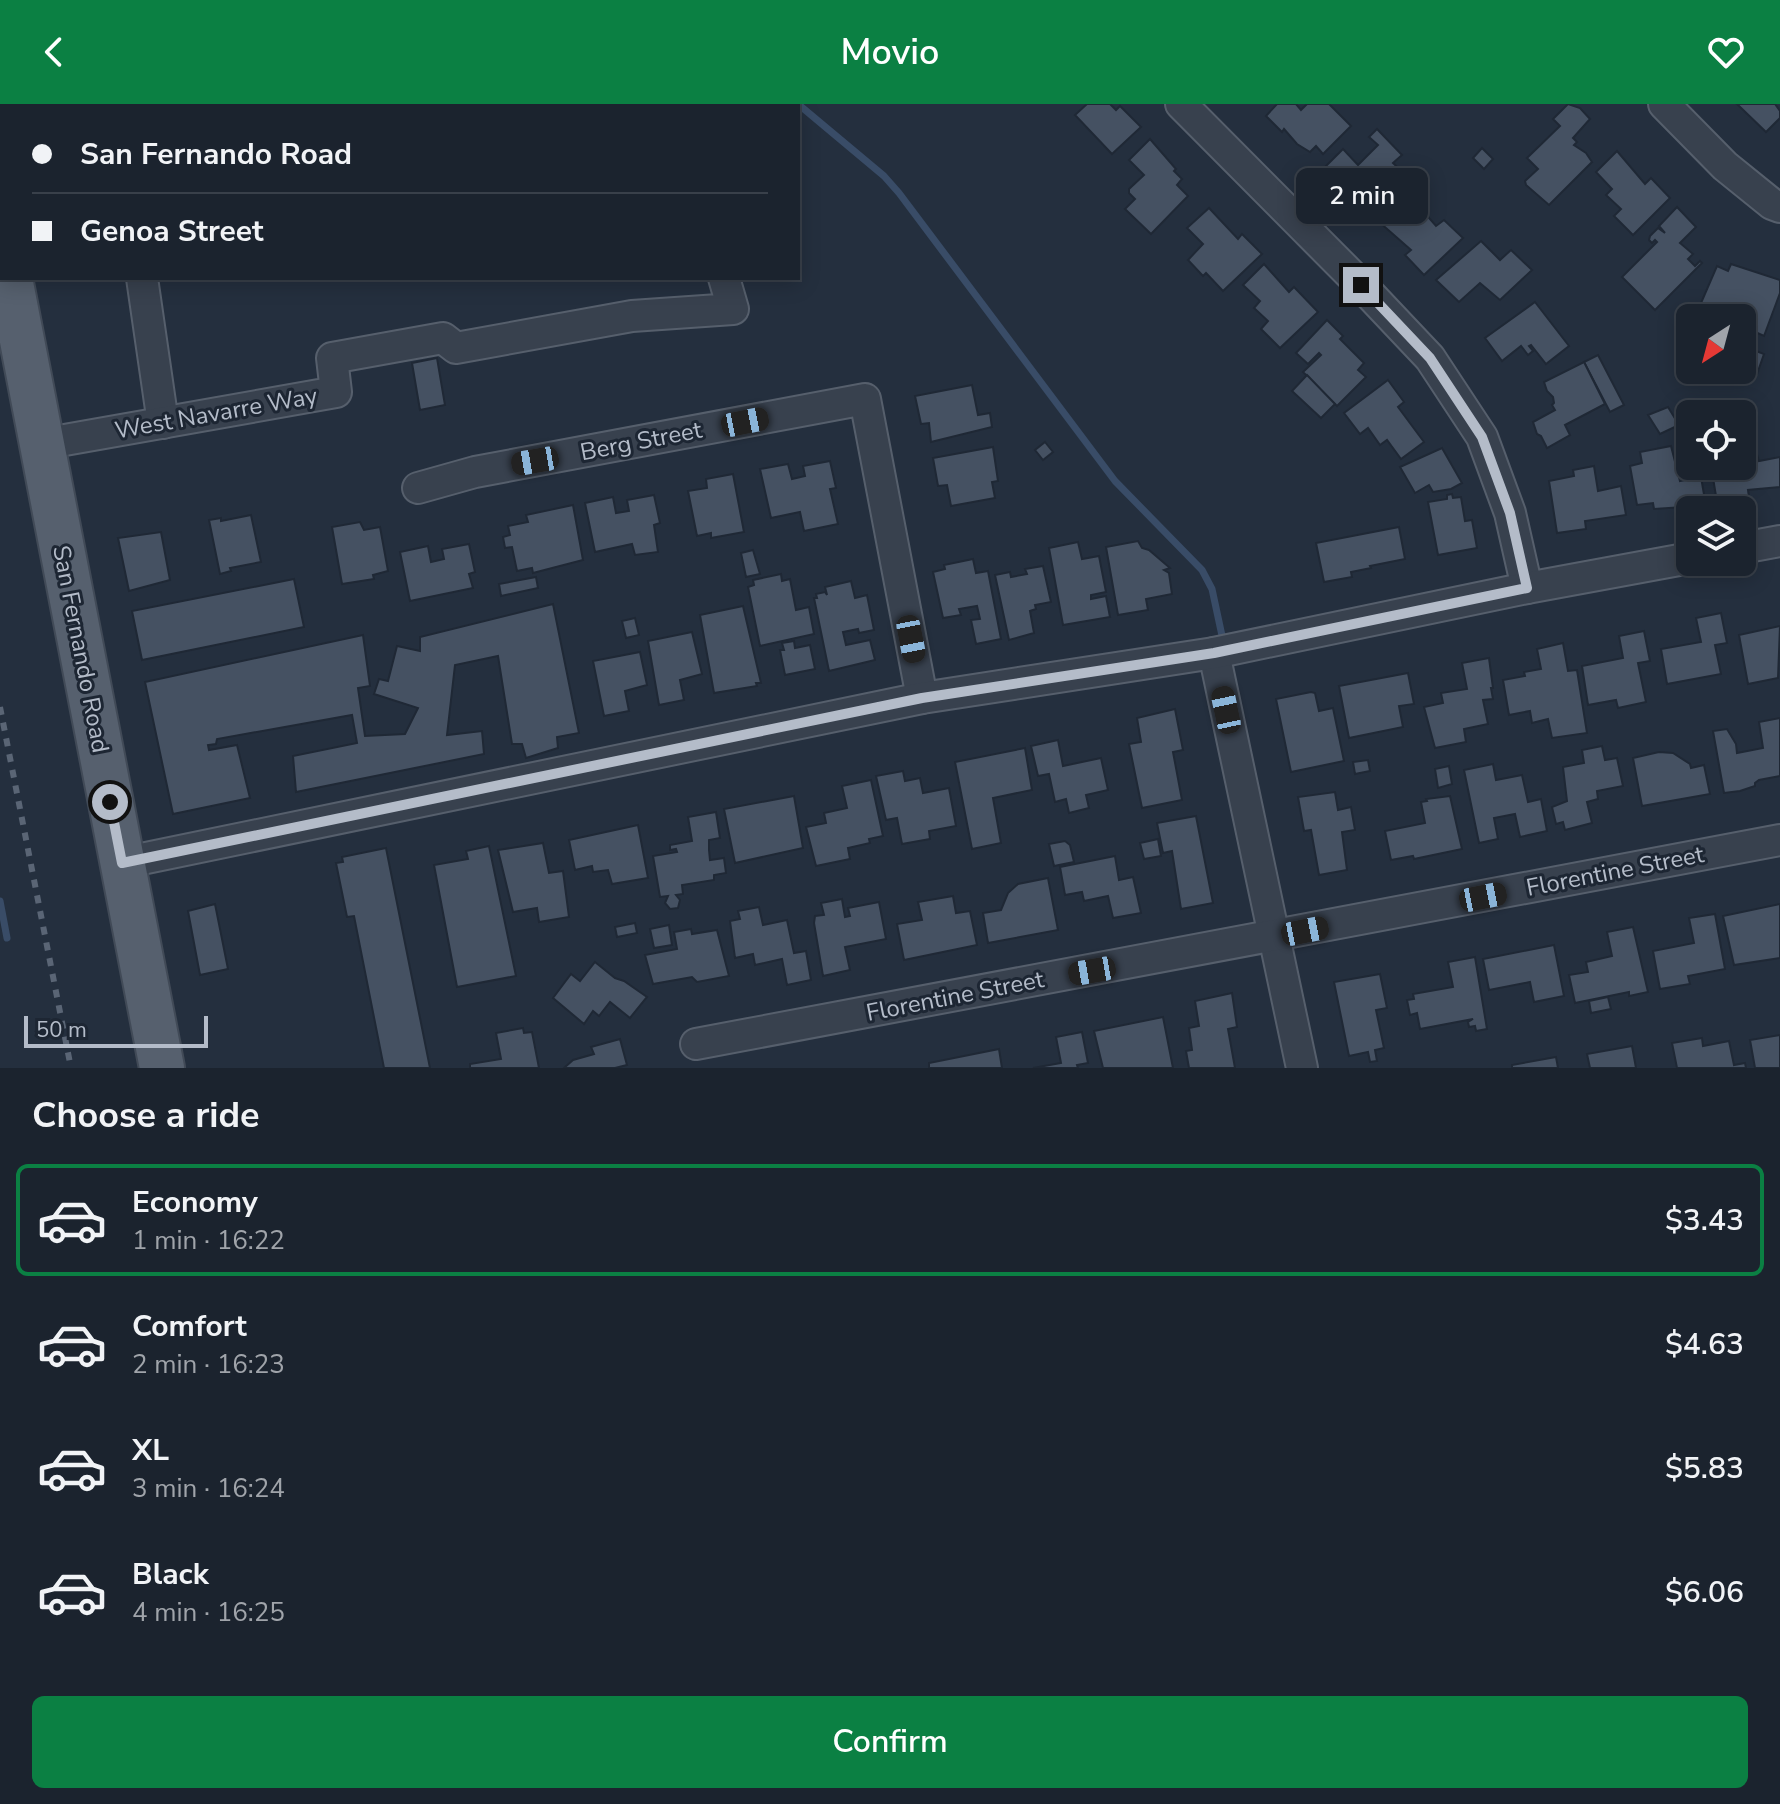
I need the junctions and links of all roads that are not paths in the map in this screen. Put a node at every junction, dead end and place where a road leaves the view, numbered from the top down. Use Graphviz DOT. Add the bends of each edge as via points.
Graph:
graph roads {
  1 [pos="1181,104"];
  2 [pos="1664,104"];
  3 [pos="1780,207"];
  4 [pos="10,280"];
  5 [pos="142,280"];
  6 [pos="725,280"];
  7 [pos="163,423"];
  8 [pos="42,444"];
  9 [pos="418,488"];
  10 [pos="1780,541"];
  11 [pos="1756,545"];
  12 [pos="1676,561"];
  13 [pos="1527,588"];
  14 [pos="1214,653"];
  15 [pos="922,698"];
  16 [pos="1780,840"];
  17 [pos="122,863"];
  18 [pos="1275,937"];
  19 [pos="696,1044"];
  20 [pos="162,1068"];
  21 [pos="1302,1068"];
  1 -- 13 [label="street" via="1430,358 1482,437 1510,513"];
  2 -- 3 [label="street" via="1725,166"];
  4 -- 8 [label="main road, San Fernando Road"];
  5 -- 7 [label="street"];
  6 -- 7 [label="street, West Navarre Way" via="733,309 632,316 456,348 443,338 332,358 336,392"];
  7 -- 8 [label="street, West Navarre Way"];
  8 -- 17 [label="main road, San Fernando Road"];
  9 -- 15 [label="street, Berg Street" via="475,472 865,399"];
  10 -- 11 [label="street"];
  12 -- 13 [label="street"];
  13 -- 14 [label="street"];
  14 -- 15 [label="street"];
  14 -- 18 [label="street"];
  15 -- 17 [label="street"];
  16 -- 18 [label="street, Florentine Street"];
  17 -- 20 [label="main road, San Fernando Road"];
  18 -- 19 [label="street, Florentine Street"];
  18 -- 21 [label="street"];
}
